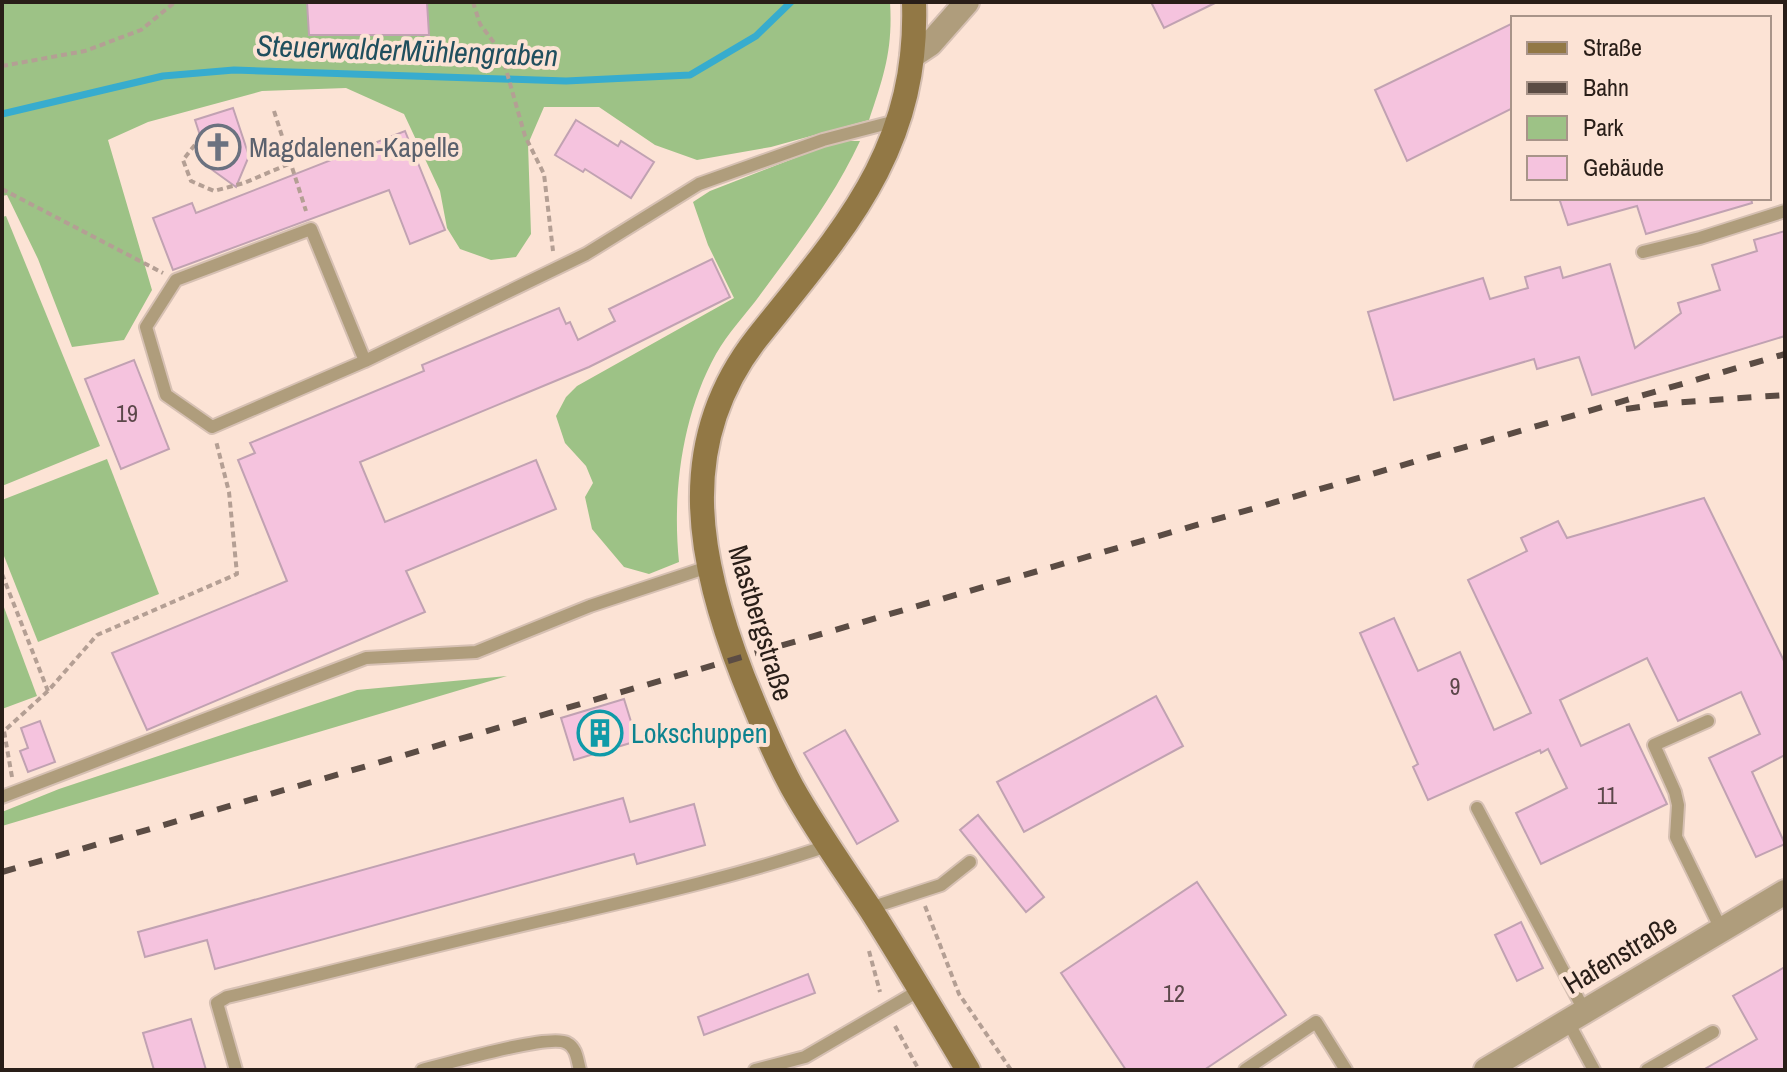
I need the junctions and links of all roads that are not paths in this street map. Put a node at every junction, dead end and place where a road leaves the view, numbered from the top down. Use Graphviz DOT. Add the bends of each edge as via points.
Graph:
graph roads {
  1 [pos="914,2"];
  2 [pos="967,2"];
  3 [pos="912,56"];
  4 [pos="899,120"];
  5 [pos="1785,211"];
  6 [pos="1643,252"];
  7 [pos="365,361"];
  8 [pos="708,567"];
  9 [pos="1708,721"];
  10 [pos="2,797"];
  11 [pos="1477,808"];
  12 [pos="827,846"];
  13 [pos="970,862"];
  14 [pos="1785,892"];
  15 [pos="870,908"];
  16 [pos="1721,929"];
  17 [pos="920,990"];
  18 [pos="1575,1015"];
  19 [pos="1713,1032"];
  20 [pos="236,1070"];
  21 [pos="422,1070"];
  22 [pos="580,1070"];
  23 [pos="755,1070"];
  24 [pos="968,1070"];
  25 [pos="1245,1070"];
  26 [pos="1346,1070"];
  27 [pos="1486,1070"];
  28 [pos="1594,1070"];
  29 [pos="1647,1070"];
  1 -- 3 [label="main road, Mastbergstraße"];
  2 -- 3 [label="street" via="930,44"];
  3 -- 4 [label="main road, Mastbergstraße"];
  4 -- 7 [label="lane" via="823,140 699,184 586,254"];
  4 -- 8 [label="main road, Mastbergstraße" via="864,197 754,342 712,420 701,500"];
  5 -- 6 [label="lane"];
  7 -- 7 [label="lane" via="311,229 176,280 146,327 166,395 212,427"];
  8 -- 10 [label="lane" via="476,652 366,658"];
  8 -- 12 [label="main road, Mastbergstraße" via="762,725"];
  9 -- 16 [label="lane" via="1654,745 1675,792 1676,837"];
  11 -- 18 [label="lane"];
  12 -- 15 [label="main road, Mastbergstraße"];
  12 -- 20 [label="lane" via="650,898 227,997 217,1003"];
  13 -- 15 [label="lane" via="941,885"];
  14 -- 16 [label="street, Hafenstraße"];
  15 -- 17 [label="main road, Mastbergstraße"];
  16 -- 18 [label="street, Hafenstraße"];
  17 -- 23 [label="lane" via="805,1057"];
  17 -- 24 [label="main road, Mastbergstraße"];
  18 -- 27 [label="street, Hafenstraße"];
  18 -- 28 [label="lane"];
  19 -- 29 [label="lane"];
  21 -- 22 [label="lane" via="559,1040 574,1049"];
  25 -- 26 [label="lane" via="1316,1022"];
}
